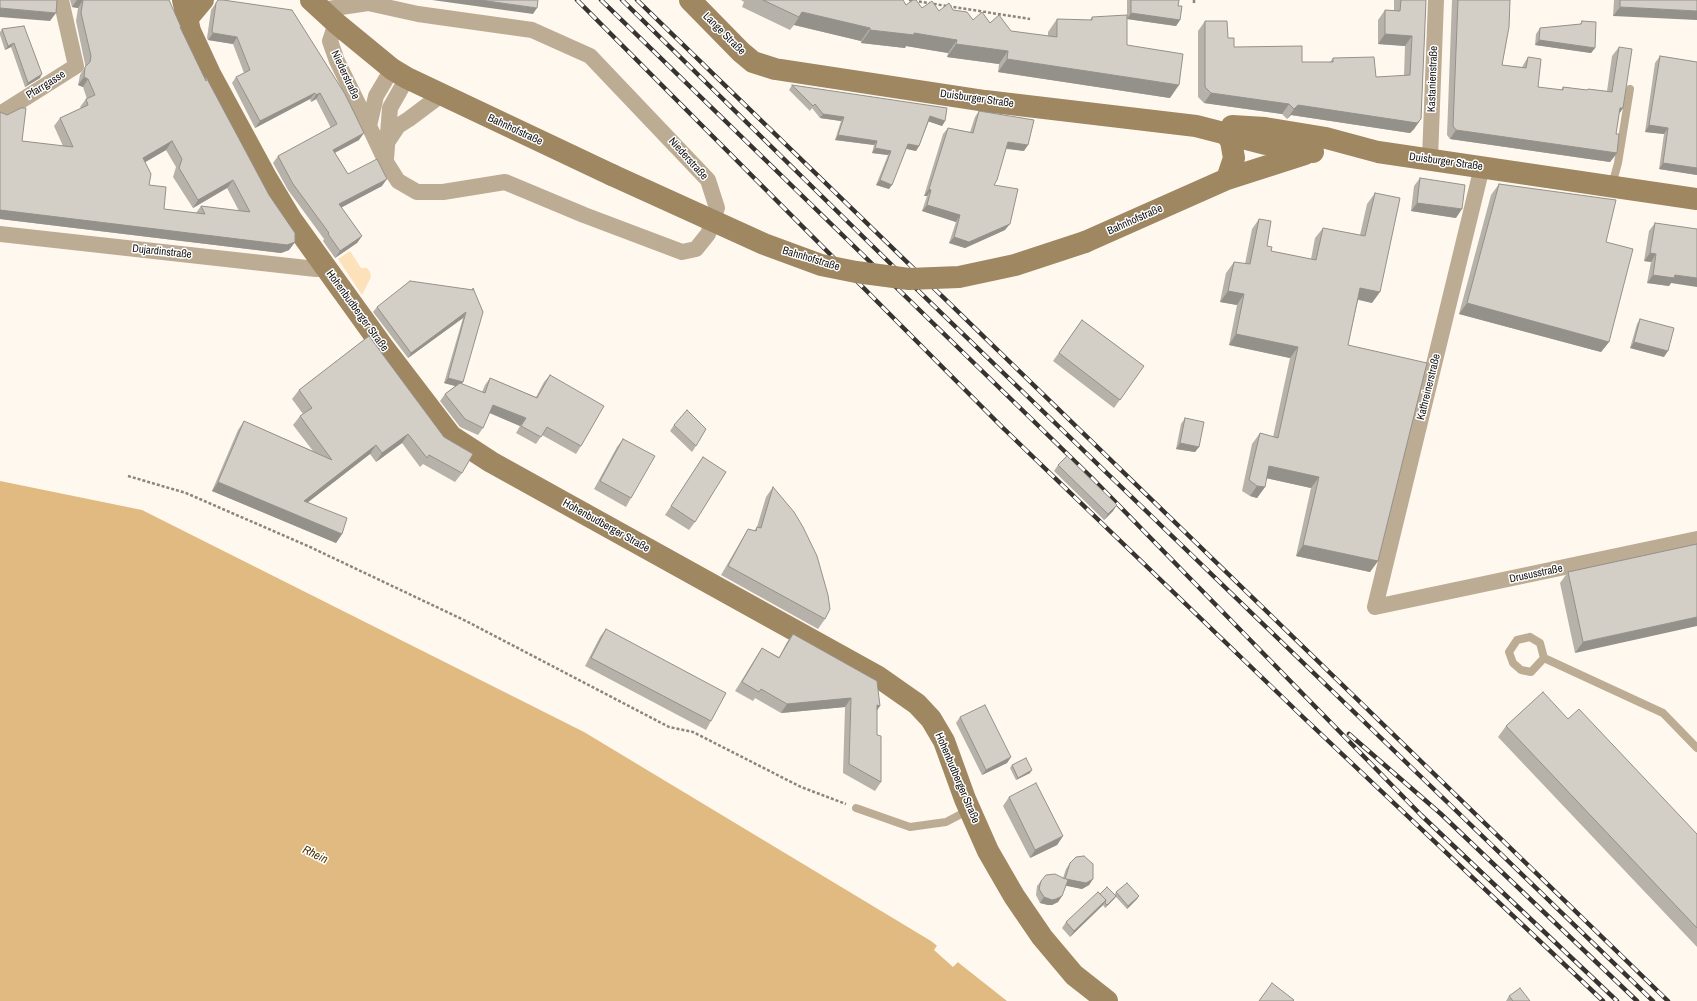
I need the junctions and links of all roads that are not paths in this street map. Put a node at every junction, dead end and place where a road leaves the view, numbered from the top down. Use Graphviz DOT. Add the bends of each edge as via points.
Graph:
graph roads {
  1 [pos="61,0"];
  2 [pos="203,0"];
  3 [pos="690,0"];
  4 [pos="1436,0"];
  5 [pos="185,10"];
  6 [pos="323,11"];
  7 [pos="760,65"];
  8 [pos="399,73"];
  9 [pos="1630,89"];
  10 [pos="441,95"];
  11 [pos="0,114"];
  12 [pos="369,126"];
  13 [pos="1196,126"];
  14 [pos="1225,133"];
  15 [pos="386,144"];
  16 [pos="1313,152"];
  17 [pos="1378,152"];
  18 [pos="1430,158"];
  19 [pos="386,162"];
  20 [pos="1482,167"];
  21 [pos="1228,179"];
  22 [pos="1612,186"];
  23 [pos="1697,199"];
  24 [pos="0,234"];
  25 [pos="324,265"];
  26 [pos="1697,539"];
  27 [pos="1376,607"];
  28 [pos="1544,658"];
  29 [pos="1697,748"];
  30 [pos="856,808"];
  31 [pos="970,810"];
  32 [pos="1107,1001"];
  1 -- 11 [label="street, Pfarrgasse" via="76,66"];
  2 -- 5 [label="street, Hohenbudberger Straße"];
  3 -- 7 [label="street, Lange Straße" via="741,52"];
  4 -- 18 [label="street, Kastanienstraße"];
  5 -- 25 [label="street, Hohenbudberger Straße" via="210,74 267,179 291,219"];
  6 -- 8 [label="street, Bahnhofstraße"];
  6 -- 12 [label="street, Niederstraße" via="337,61"];
  6 -- 19 [label="street, Niederstraße" via="368,3 418,14 532,30 590,56 708,180 717,208 708,234 696,249 682,252 584,216 505,182 443,192 417,192 398,181"];
  7 -- 13 [label="street, Duisburger Straße" via="985,101"];
  8 -- 10 [label="street, Bahnhofstraße"];
  8 -- 12 [label="street, Niederstraße" via="376,96"];
  8 -- 15 [label="street" via="390,108"];
  9 -- 22 [label="lane"];
  10 -- 15 [label="street" via="398,126"];
  10 -- 21 [label="street, Bahnhofstraße, bridge" via="764,244 821,265 909,279 959,277 1015,266 1085,242"];
  12 -- 19 [label="street, Niederstraße"];
  13 -- 14 [label="street, Duisburger Straße"];
  13 -- 17 [label="street, Duisburger Straße" via="1265,128 1326,138"];
  14 -- 16 [label="street, Duisburger Straße" via="1266,144"];
  14 -- 21 [label="street" via="1232,141 1234,149"];
  15 -- 19 [label="street"];
  16 -- 17 [label="street, Bahnhofstraße"];
  16 -- 21 [label="street, Bahnhofstraße"];
  17 -- 18 [label="street, Duisburger Straße"];
  18 -- 20 [label="street, Duisburger Straße"];
  20 -- 22 [label="street, Duisburger Straße"];
  20 -- 27 [label="street, Kathreinerstraße"];
  22 -- 23 [label="street, Duisburger Straße"];
  24 -- 25 [label="street, Dujardinstraße" via="316,269"];
  25 -- 31 [label="street, Hohenbudberger Straße" via="451,436 491,462 877,676 917,704 931,719 944,741"];
  26 -- 27 [label="street, Drususstraße"];
  28 -- 28 [label="lane" via="1540,642 1530,637 1517,640 1510,652 1513,663 1521,670 1531,672"];
  28 -- 29 [label="lane" via="1663,713"];
  30 -- 31 [label="lane" via="910,827 946,822"];
  31 -- 32 [label="street, Hohenbudberger Straße" via="988,851 1042,937 1074,975"];
}
